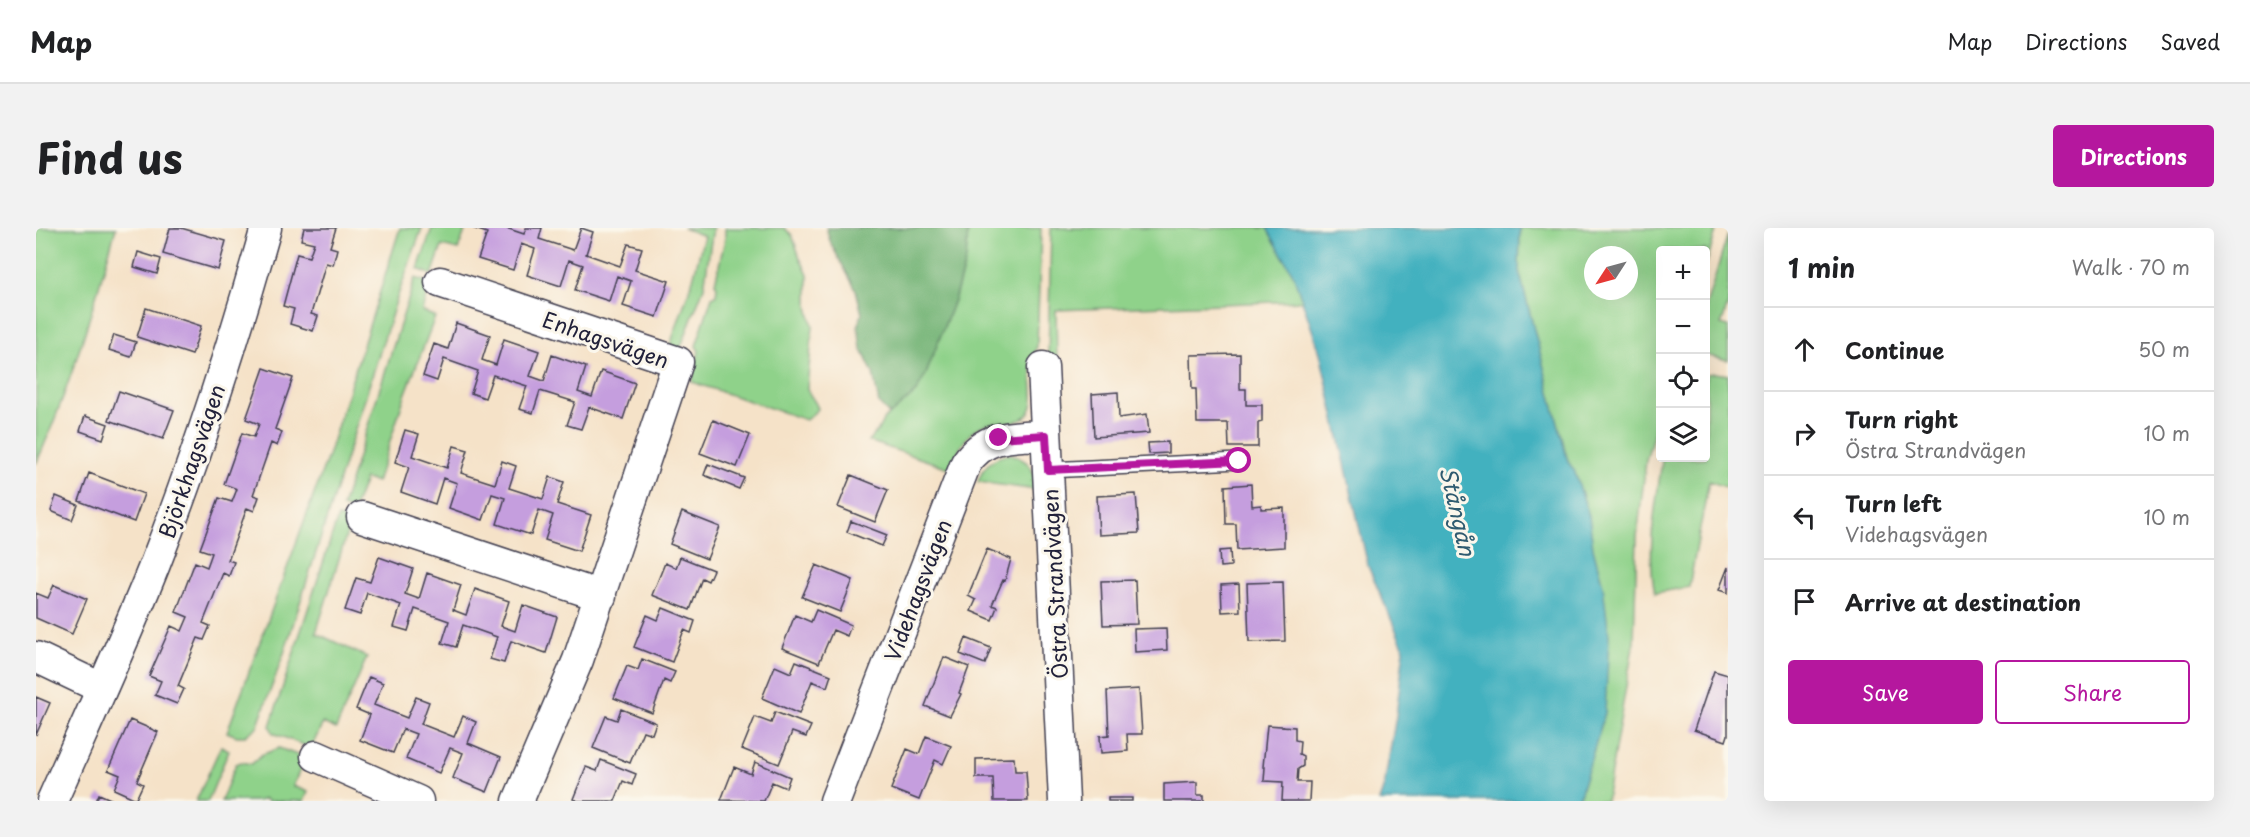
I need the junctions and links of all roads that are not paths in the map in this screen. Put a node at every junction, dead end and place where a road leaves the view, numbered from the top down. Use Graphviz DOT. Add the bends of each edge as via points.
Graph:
graph roads {
  1 [pos="266,228"];
  2 [pos="440,282"];
  3 [pos="1043,367"];
  4 [pos="1046,435"];
  5 [pos="1239,461"];
  6 [pos="1048,470"];
  7 [pos="362,518"];
  8 [pos="601,596"];
  9 [pos="36,657"];
  10 [pos="101,688"];
  11 [pos="316,756"];
  12 [pos="52,801"];
  13 [pos="418,801"];
  14 [pos="518,801"];
  15 [pos="835,801"];
  16 [pos="1064,801"];
  1 -- 10 [label="street, Björkhagsvägen" via="193,461"];
  2 -- 8 [label="street, Enhagsvägen" via="678,362"];
  3 -- 4 [label="street, Östra Strandvägen"];
  4 -- 6 [label="street, Östra Strandvägen"];
  4 -- 15 [label="street, Videhagsvägen" via="992,440 975,451 966,463"];
  5 -- 6 [label="lane"];
  6 -- 16 [label="street, Östra Strandvägen"];
  7 -- 8 [label="street"];
  8 -- 14 [label="street, Enhagsvägen"];
  9 -- 10 [label="street"];
  10 -- 12 [label="street, Björkhagsvägen"];
  11 -- 13 [label="street"];
}
